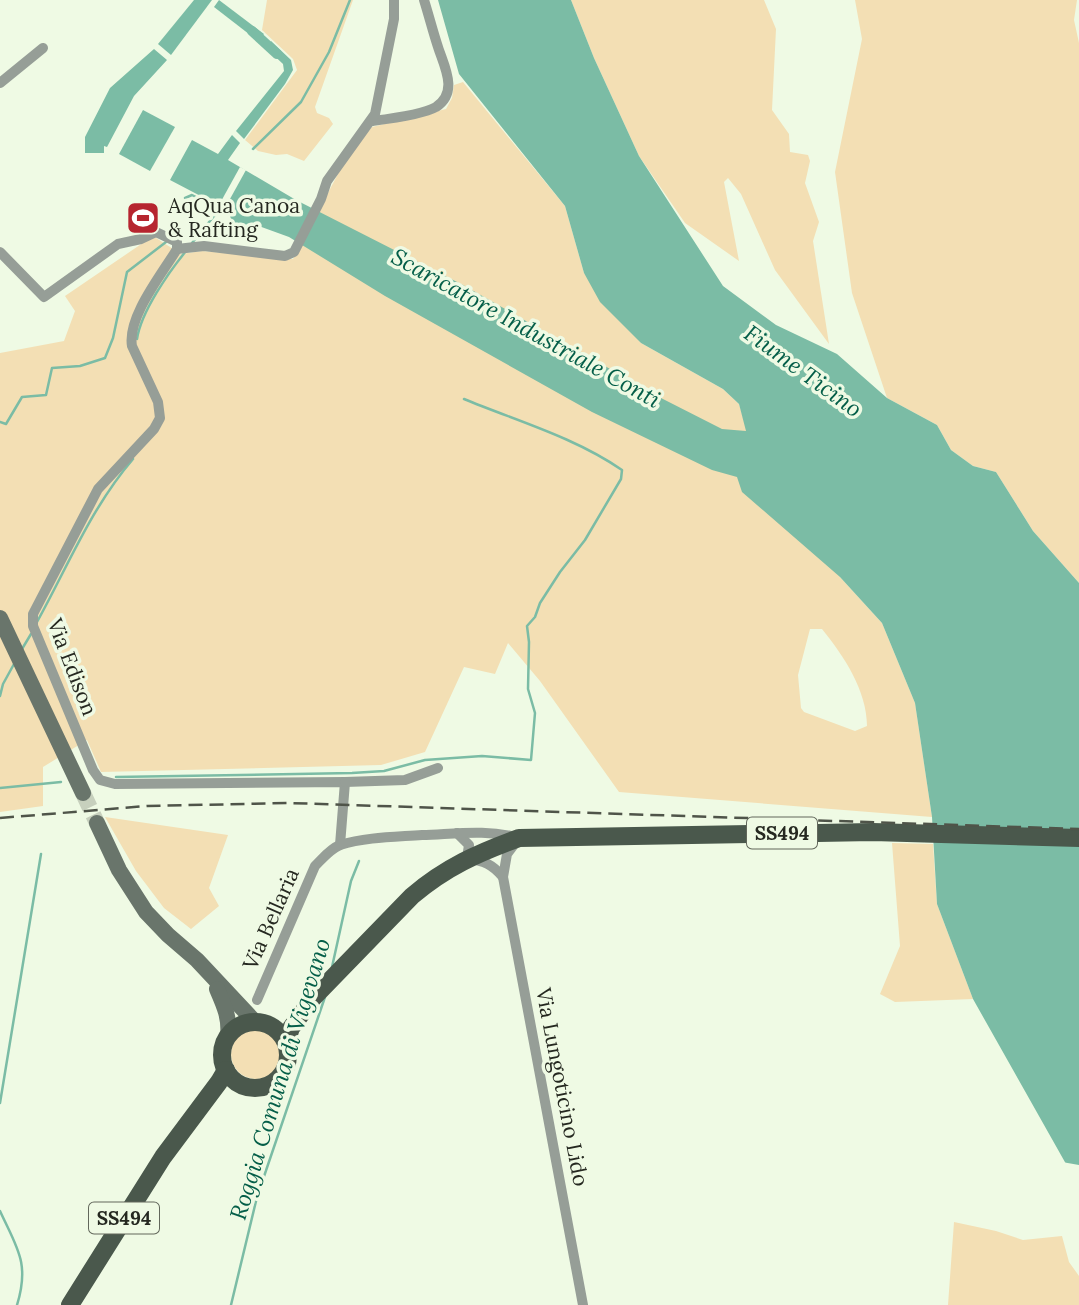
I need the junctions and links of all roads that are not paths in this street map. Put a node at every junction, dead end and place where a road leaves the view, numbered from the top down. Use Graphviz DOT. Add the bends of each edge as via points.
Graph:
graph roads {
  1 [pos="394,0"];
  2 [pos="424,0"];
  3 [pos="43,48"];
  4 [pos="0,83"];
  5 [pos="372,121"];
  6 [pos="185,248"];
  7 [pos="0,252"];
  8 [pos="0,618"];
  9 [pos="438,768"];
  10 [pos="345,782"];
  11 [pos="83,793"];
  12 [pos="97,823"];
  13 [pos="471,832"];
  14 [pos="457,833"];
  15 [pos="519,838"];
  16 [pos="1079,838"];
  17 [pos="340,845"];
  18 [pos="472,856"];
  19 [pos="503,877"];
  20 [pos="209,974"];
  21 [pos="312,999"];
  22 [pos="257,1000"];
  23 [pos="260,1023"];
  24 [pos="228,1036"];
  25 [pos="286,1043"];
  26 [pos="226,1070"];
  27 [pos="245,1086"];
  28 [pos="182,1133"];
  29 [pos="70,1305"];
  30 [pos="583,1305"];
  1 -- 5 [label="street" via="383,81"];
  2 -- 5 [label="street" via="448,72 445,96 430,109"];
  3 -- 4 [label="street"];
  5 -- 6 [label="street" via="327,181 294,251 285,256"];
  6 -- 7 [label="street" via="156,232 123,242 44,297"];
  6 -- 10 [label="street, Via Edison" via="133,322 132,346 158,402 160,418 98,489 33,614 34,629 100,780 115,784"];
  8 -- 11 [label="main road"];
  9 -- 10 [label="street, Via Edison" via="405,780"];
  10 -- 17 [label="street"];
  12 -- 20 [label="main road" via="146,912"];
  13 -- 14 [label="street"];
  13 -- 15 [label="street"];
  13 -- 18 [label="street" via="480,848"];
  14 -- 17 [label="street"];
  14 -- 18 [label="street"];
  15 -- 16 [label="main road, SS494" via="912,832"];
  15 -- 18 [label="main road, SS494"];
  15 -- 19 [label="street" via="507,854"];
  17 -- 22 [label="street, Via Bellaria" via="315,866"];
  18 -- 19 [label="street" via="494,866"];
  18 -- 21 [label="main road, SS494" via="412,896"];
  19 -- 30 [label="street, Via Lungoticino Lido"];
  20 -- 23 [label="main road"];
  20 -- 24 [label="main road" via="227,1011"];
  21 -- 23 [label="main road, SS494" via="283,1019"];
  21 -- 25 [label="main road, SS494"];
  23 -- 24 [label="main road, SS494" via="240,1026"];
  23 -- 25 [label="main road" via="281,1034"];
  24 -- 26 [label="main road" via="222,1053"];
  25 -- 27 [label="main road, SS494" via="287,1063 279,1078 263,1087"];
  26 -- 27 [label="main road"];
  26 -- 28 [label="main road, SS494"];
  27 -- 28 [label="main road, SS494" via="222,1095"];
  28 -- 29 [label="main road, SS494"];
}
